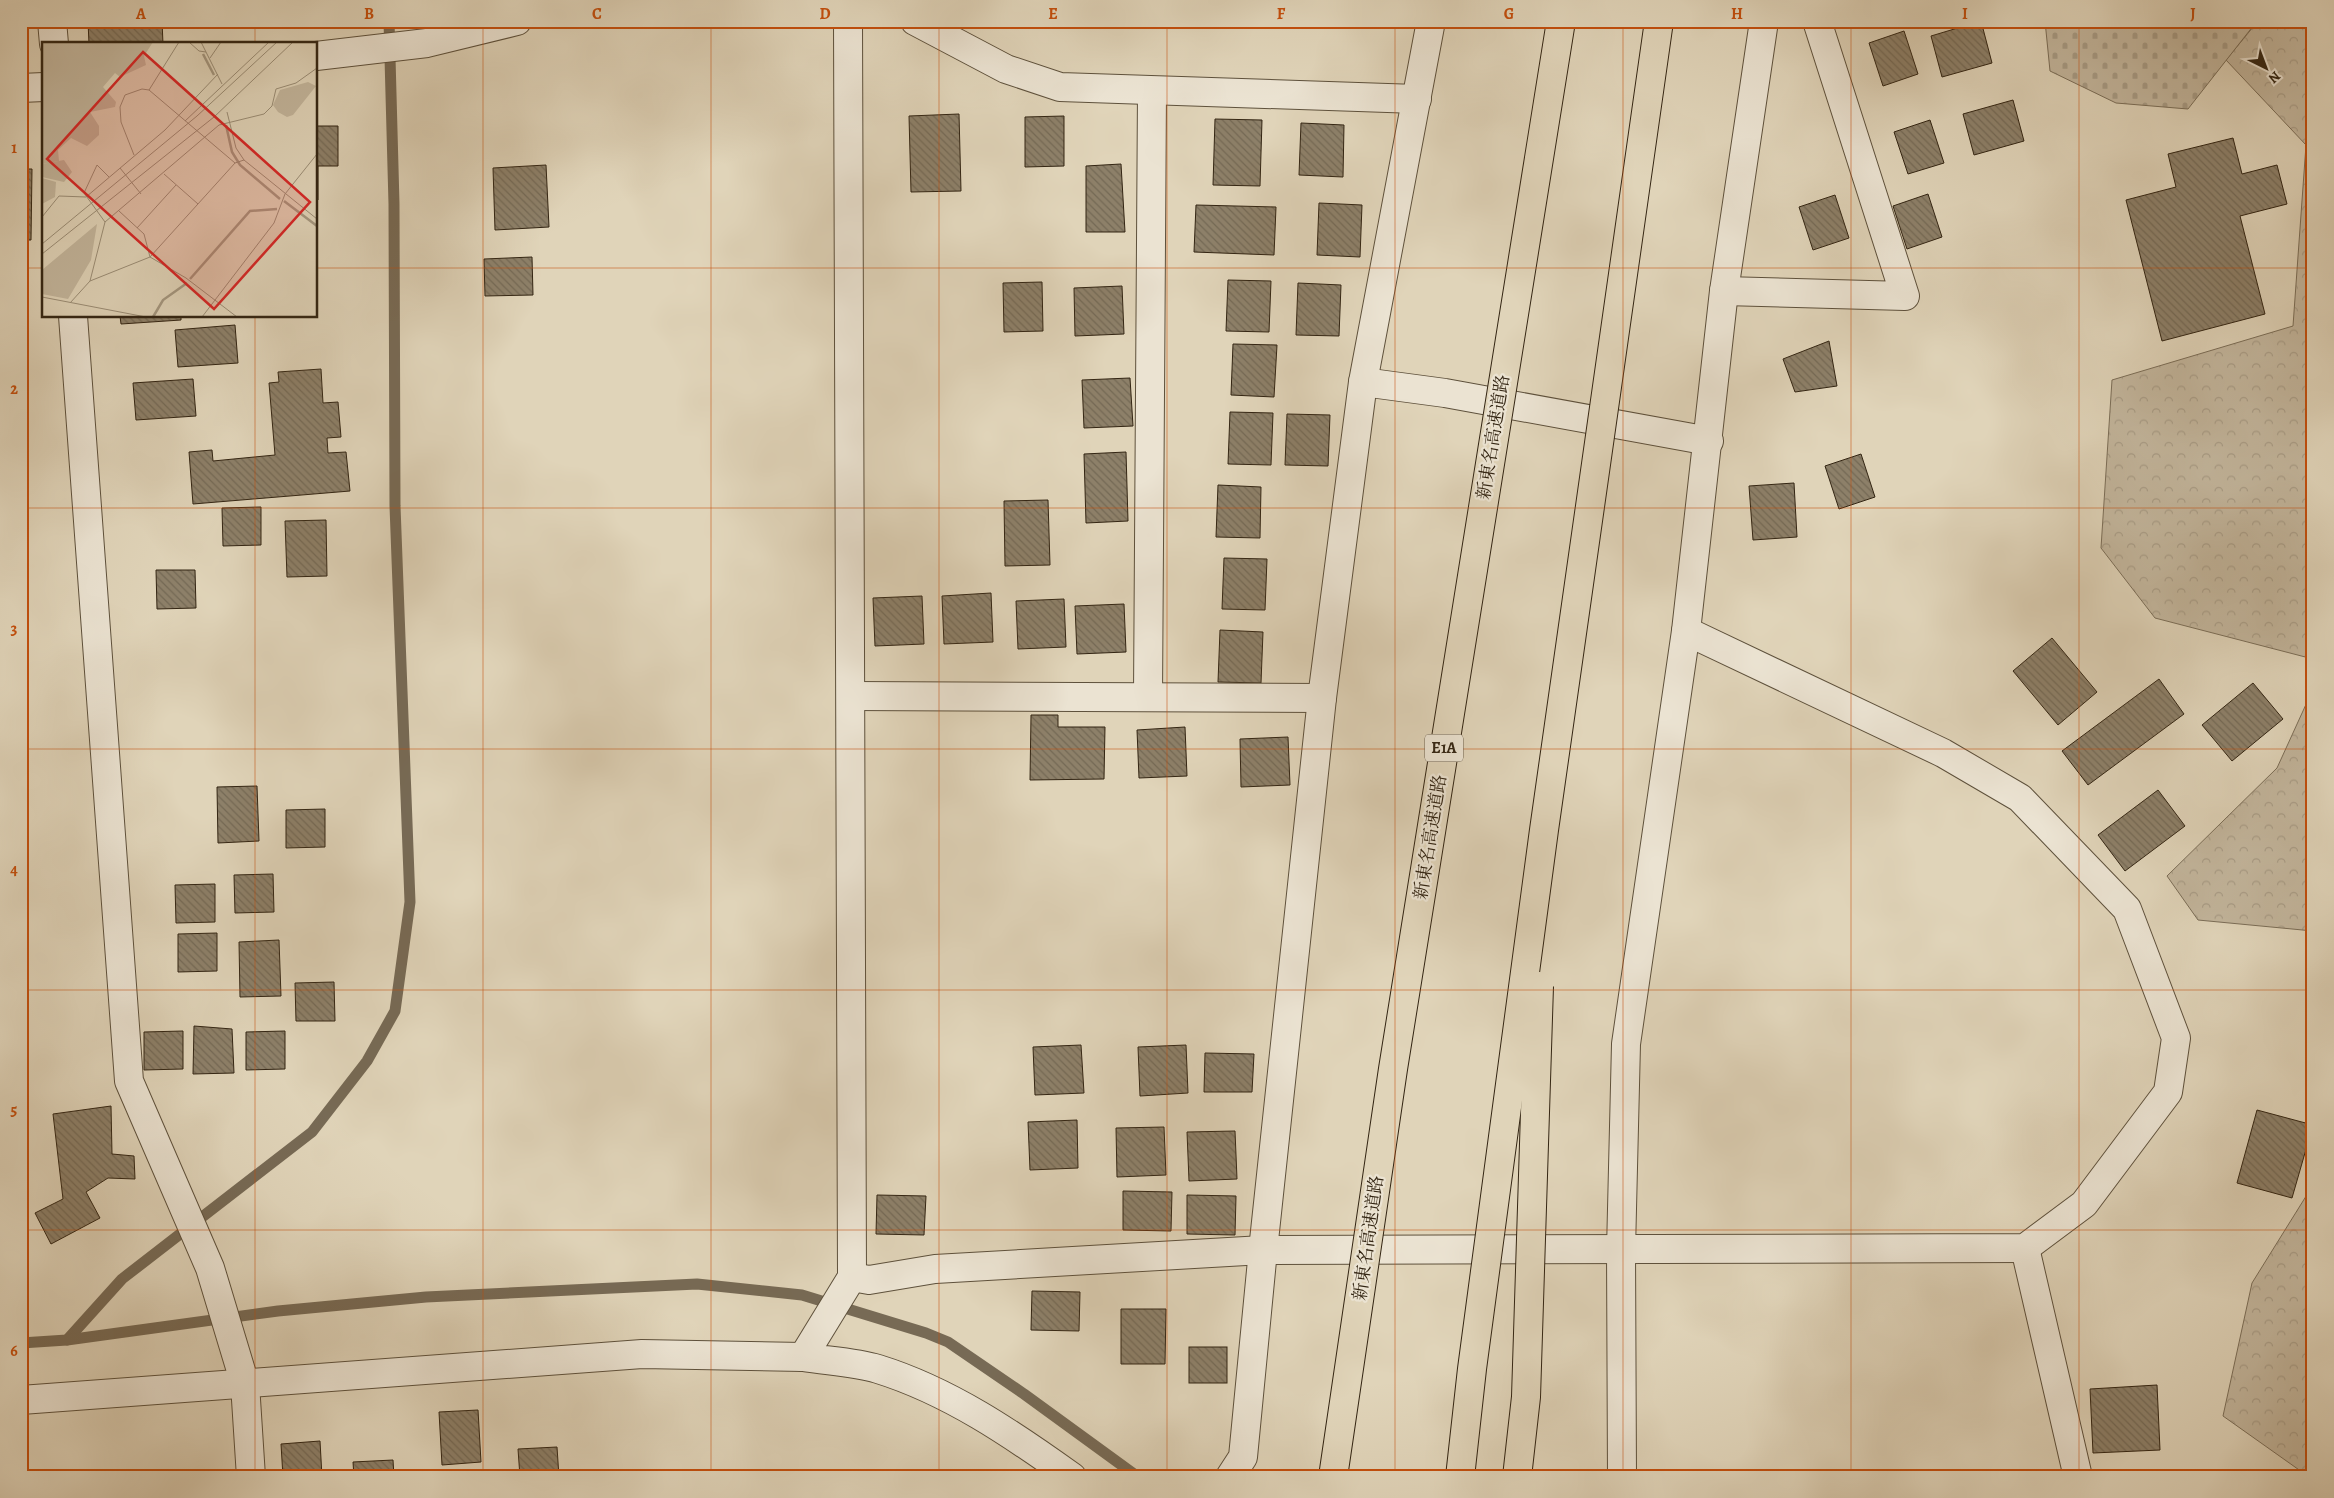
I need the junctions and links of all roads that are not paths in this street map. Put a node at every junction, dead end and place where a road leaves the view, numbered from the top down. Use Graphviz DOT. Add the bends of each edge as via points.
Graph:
graph roads {
  1 [pos="52,21"];
  2 [pos="517,21"];
  3 [pos="848,21"];
  4 [pos="916,21"];
  5 [pos="1431,21"];
  6 [pos="1561,21"];
  7 [pos="1659,21"];
  8 [pos="1764,21"];
  9 [pos="1816,21"];
  10 [pos="54,42"];
  11 [pos="318,56"];
  12 [pos="42,87"];
  13 [pos="21,88"];
  14 [pos="1152,91"];
  15 [pos="1417,99"];
  16 [pos="1724,291"];
  17 [pos="73,318"];
  18 [pos="1363,382"];
  19 [pos="1709,441"];
  20 [pos="1686,631"];
  21 [pos="852,696"];
  22 [pos="1148,696"];
  23 [pos="1322,698"];
  24 [pos="1544,830"];
  25 [pos="2025,1248"];
  26 [pos="1263,1250"];
  27 [pos="1621,1250"];
  28 [pos="852,1277"];
  29 [pos="803,1357"];
  30 [pos="245,1384"];
  31 [pos="21,1400"];
  32 [pos="251,1477"];
  33 [pos="1072,1477"];
  34 [pos="1230,1477"];
  35 [pos="1333,1477"];
  36 [pos="1460,1477"];
  37 [pos="1517,1477"];
  38 [pos="1622,1477"];
  39 [pos="2078,1477"];
  1 -- 10 [label="street"];
  2 -- 11 [label="street" via="427,43"];
  3 -- 21 [label="street"];
  4 -- 14 [label="street" via="1006,69 1060,87"];
  5 -- 15 [label="street"];
  6 -- 35 [label="highway, 新東名高速道路 / E1A, bridge" via="1393,1069"];
  7 -- 24 [label="highway, bridge"];
  8 -- 16 [label="street"];
  9 -- 16 [label="street" via="1905,296"];
  12 -- 13 [label="street"];
  14 -- 15 [label="street"];
  14 -- 22 [label="street"];
  15 -- 18 [label="street"];
  16 -- 19 [label="street"];
  17 -- 30 [label="street" via="129,1081 210,1268"];
  18 -- 19 [label="street" via="1446,393"];
  18 -- 23 [label="street"];
  19 -- 20 [label="street"];
  20 -- 25 [label="street" via="1943,753 2020,798 2127,909 2176,1038 2168,1092 2084,1204"];
  20 -- 27 [label="street" via="1626,1044"];
  21 -- 22 [label="street"];
  21 -- 28 [label="street"];
  22 -- 23 [label="street"];
  23 -- 26 [label="street"];
  24 -- 36 [label="highway, bridge"];
  24 -- 37 [label="highway, bridge" via="1526,1397"];
  25 -- 27 [label="street"];
  25 -- 39 [label="street"];
  26 -- 27 [label="street"];
  26 -- 28 [label="street" via="935,1269 869,1280"];
  26 -- 34 [label="street" via="1243,1457"];
  27 -- 38 [label="street"];
  28 -- 29 [label="street"];
  29 -- 30 [label="street" via="642,1354"];
  29 -- 33 [label="street" via="877,1368 948,1398 1017,1437"];
  30 -- 31 [label="street"];
  30 -- 32 [label="street"];
}
